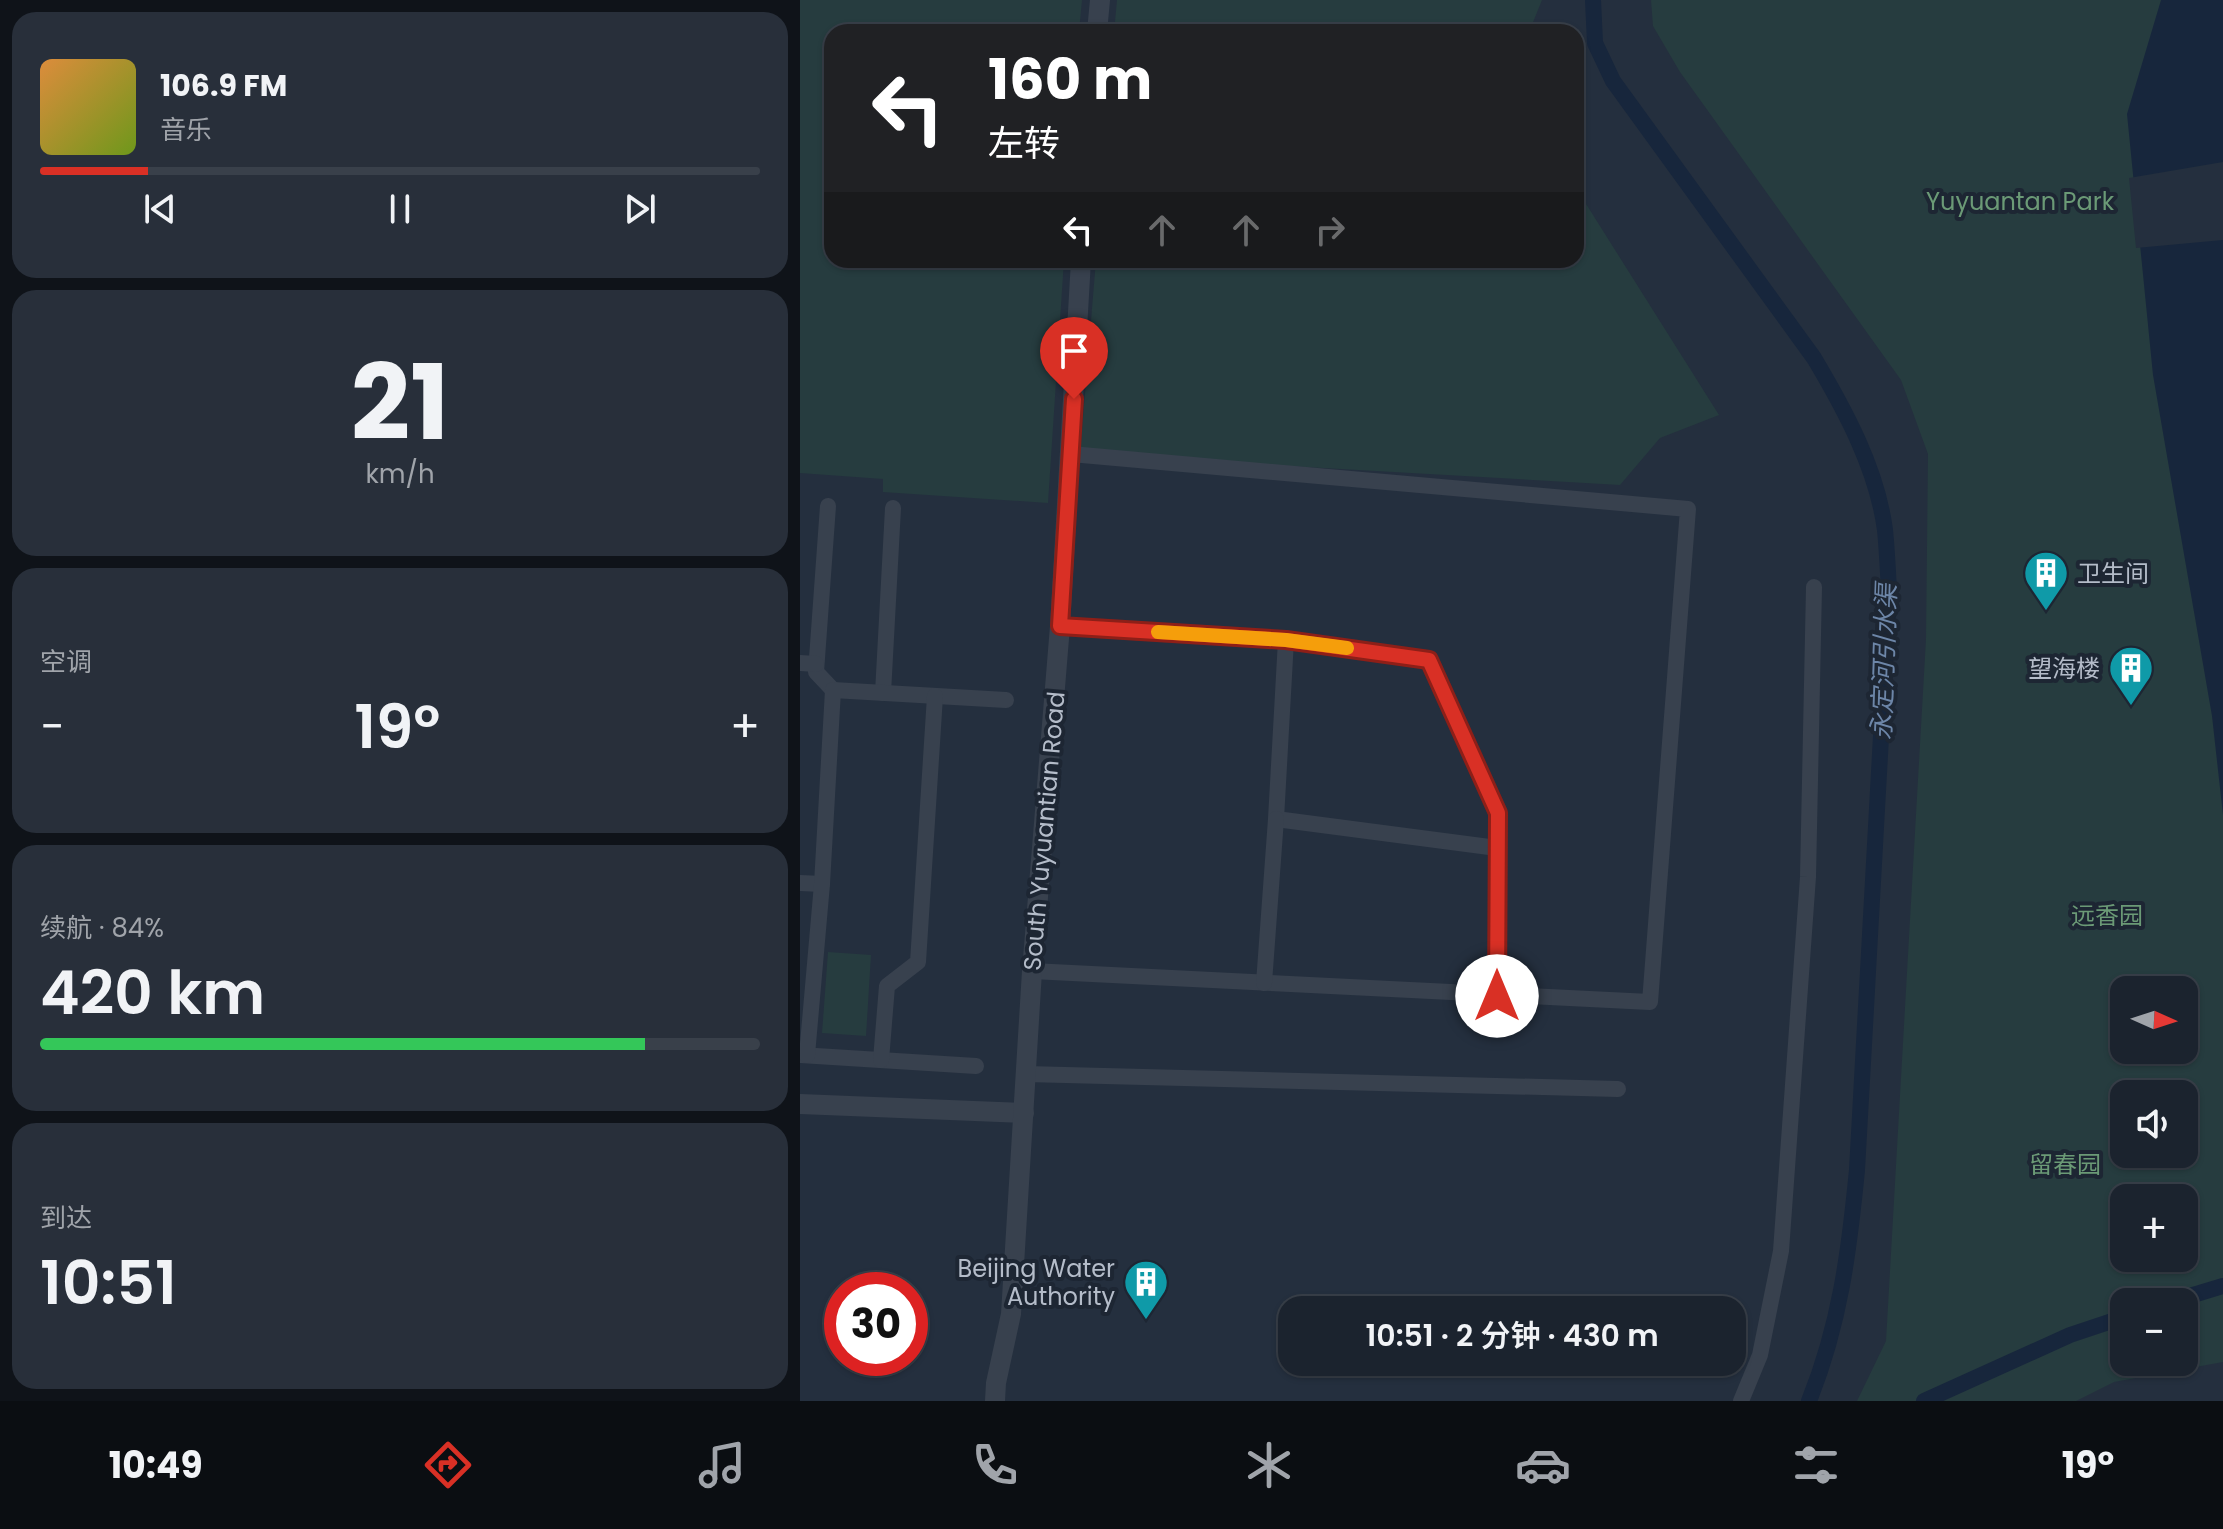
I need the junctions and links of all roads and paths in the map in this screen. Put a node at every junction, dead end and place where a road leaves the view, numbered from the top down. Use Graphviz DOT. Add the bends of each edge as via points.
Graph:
graph roads {
  1 [pos="1100,0"];
  2 [pos="1098,24"];
  3 [pos="1081,268"];
  4 [pos="1071,454"];
  5 [pos="828,506"];
  6 [pos="893,508"];
  7 [pos="1814,587"];
  8 [pos="1060,626"];
  9 [pos="1286,640"];
  10 [pos="808,664"];
  11 [pos="833,690"];
  12 [pos="883,693"];
  13 [pos="935,696"];
  14 [pos="1006,700"];
  15 [pos="1276,819"];
  16 [pos="1497,848"];
  17 [pos="800,883"];
  18 [pos="822,884"];
  19 [pos="1032,971"];
  20 [pos="1264,983"];
  21 [pos="1497,996"];
  22 [pos="804,1055"];
  23 [pos="881,1060"];
  24 [pos="976,1066"];
  25 [pos="1026,1074"];
  26 [pos="1618,1089"];
  27 [pos="800,1104"];
  28 [pos="1024,1113"];
  29 [pos="995,1401"];
  30 [pos="1741,1401"];
  1 -- 2 [label="street"];
  3 -- 4 [label="street, South Yuyuantian Road"];
  4 -- 8 [label="street, South Yuyuantian Road"];
  4 -- 21 [label="street" via="1688,509 1650,1002"];
  5 -- 10 [label="street"];
  6 -- 12 [label="street"];
  7 -- 30 [label="street" via="1808,877 1781,1251 1760,1355"];
  8 -- 9 [label="street"];
  8 -- 19 [label="street, South Yuyuantian Road"];
  9 -- 15 [label="street"];
  9 -- 16 [label="street" via="1429,660 1498,813"];
  10 -- 11 [label="street"];
  11 -- 12 [label="street"];
  11 -- 18 [label="street"];
  12 -- 13 [label="street"];
  13 -- 14 [label="street"];
  13 -- 23 [label="street" via="918,962 887,986"];
  15 -- 16 [label="street"];
  15 -- 20 [label="street"];
  16 -- 21 [label="street"];
  17 -- 18 [label="street"];
  18 -- 22 [label="street"];
  19 -- 20 [label="street"];
  19 -- 25 [label="street, South Yuyuantian Road"];
  20 -- 21 [label="street"];
  22 -- 23 [label="street"];
  23 -- 24 [label="street"];
  25 -- 26 [label="street"];
  25 -- 28 [label="street, South Yuyuantian Road"];
  27 -- 28 [label="street"];
  28 -- 29 [label="street, South Yuyuantian Road" via="1011,1314"];
}
